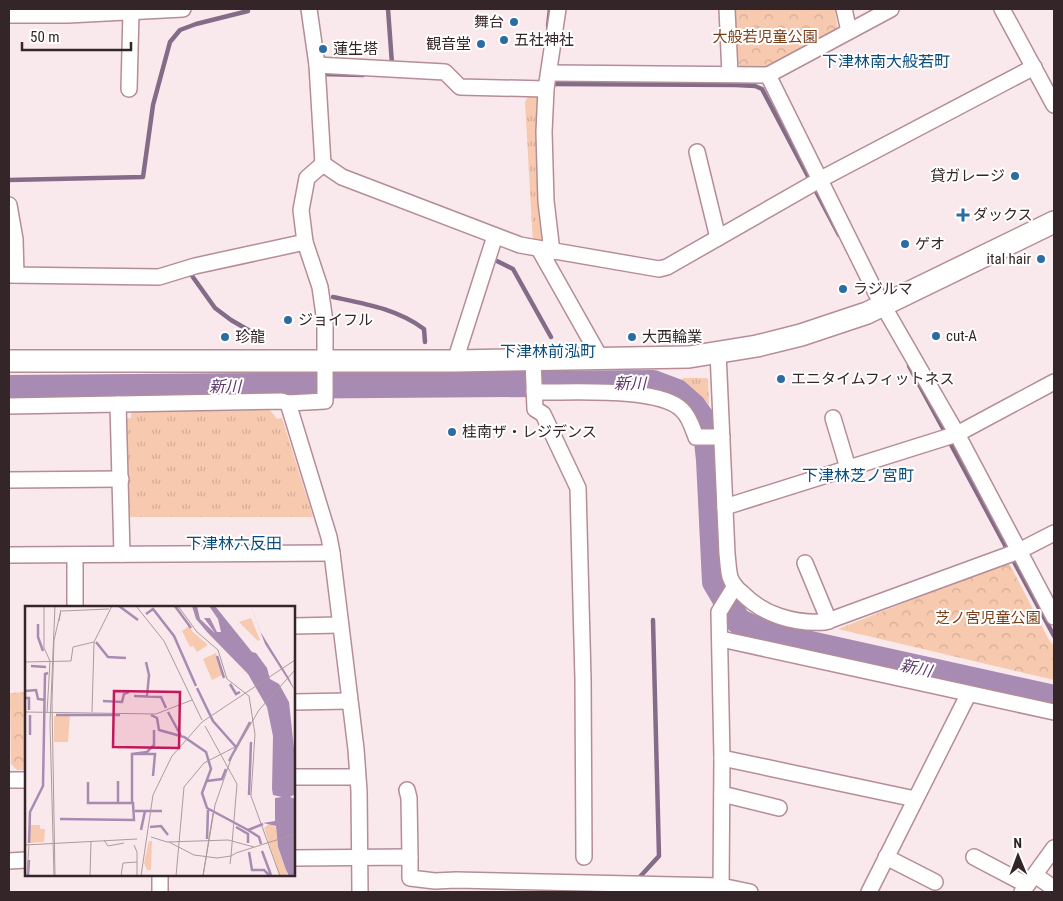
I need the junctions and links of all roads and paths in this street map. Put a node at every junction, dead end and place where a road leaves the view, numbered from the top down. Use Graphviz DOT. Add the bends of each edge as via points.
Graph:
graph roads {
  1 [pos="183,9"];
  2 [pos="309,9"];
  3 [pos="558,9"];
  4 [pos="727,9"];
  5 [pos="844,9"];
  6 [pos="891,9"];
  7 [pos="1002,9"];
  8 [pos="131,12"];
  9 [pos="9,15"];
  10 [pos="849,31"];
  11 [pos="317,65"];
  12 [pos="1034,67"];
  13 [pos="730,74"];
  14 [pos="768,75"];
  15 [pos="548,81"];
  16 [pos="129,89"];
  17 [pos="1054,104"];
  18 [pos="697,152"];
  19 [pos="323,164"];
  20 [pos="814,182"];
  21 [pos="9,205"];
  22 [pos="1054,222"];
  23 [pos="495,236"];
  24 [pos="718,238"];
  25 [pos="305,242"];
  26 [pos="546,250"];
  27 [pos="13,275"];
  28 [pos="883,306"];
  29 [pos="718,352"];
  30 [pos="601,359"];
  31 [pos="9,361"];
  32 [pos="455,361"];
  33 [pos="325,368"];
  34 [pos="534,376"];
  35 [pos="1054,382"];
  36 [pos="288,403"];
  37 [pos="118,404"];
  38 [pos="9,406"];
  39 [pos="833,418"];
  40 [pos="957,434"];
  41 [pos="722,437"];
  42 [pos="848,468"];
  43 [pos="121,479"];
  44 [pos="9,480"];
  45 [pos="725,507"];
  46 [pos="1054,533"];
  47 [pos="1019,551"];
  48 [pos="332,553"];
  49 [pos="122,554"];
  50 [pos="9,555"];
  51 [pos="75,555"];
  52 [pos="804,563"];
  53 [pos="735,586"];
  54 [pos="76,606"];
  55 [pos="1054,617"];
  56 [pos="829,621"];
  57 [pos="340,625"];
  58 [pos="295,626"];
  59 [pos="721,639"];
  60 [pos="968,695"];
  61 [pos="349,701"];
  62 [pos="295,702"];
  63 [pos="1054,712"];
  64 [pos="722,758"];
  65 [pos="357,776"];
  66 [pos="295,777"];
  67 [pos="9,780"];
  68 [pos="25,780"];
  69 [pos="407,790"];
  70 [pos="722,794"];
  71 [pos="915,799"];
  72 [pos="779,808"];
  73 [pos="1054,848"];
  74 [pos="410,857"];
  75 [pos="584,857"];
  76 [pos="886,857"];
  77 [pos="974,857"];
  78 [pos="295,858"];
  79 [pos="359,858"];
  80 [pos="25,860"];
  81 [pos="9,861"];
  82 [pos="160,876"];
  83 [pos="935,882"];
  84 [pos="1028,884"];
  85 [pos="1052,887"];
  86 [pos="721,889"];
  87 [pos="160,892"];
  88 [pos="360,892"];
  89 [pos="750,892"];
  90 [pos="868,892"];
  1 -- 8 [label="street"];
  2 -- 11 [label="street"];
  3 -- 15 [label="street"];
  4 -- 13 [label="street"];
  5 -- 10 [label="street"];
  6 -- 10 [label="street"];
  7 -- 12 [label="street"];
  8 -- 9 [label="street"];
  8 -- 16 [label="street"];
  10 -- 14 [label="street"];
  11 -- 15 [label="street" via="450,77 460,87"];
  11 -- 19 [label="street"];
  12 -- 17 [label="street"];
  12 -- 20 [label="street"];
  13 -- 14 [label="street"];
  13 -- 15 [label="street"];
  14 -- 20 [label="street"];
  15 -- 26 [label="street" via="544,132"];
  18 -- 24 [label="street"];
  19 -- 23 [label="street" via="342,177"];
  19 -- 25 [label="street" via="307,178 300,210"];
  20 -- 24 [label="street"];
  20 -- 28 [label="street"];
  21 -- 27 [label="street" via="15,239"];
  22 -- 28 [label="street"];
  23 -- 26 [label="street"];
  23 -- 32 [label="street"];
  24 -- 26 [label="street" via="659,269"];
  25 -- 27 [label="street" via="159,277"];
  25 -- 33 [label="street" via="320,287"];
  26 -- 30 [label="street"];
  28 -- 29 [label="street" via="801,335"];
  28 -- 40 [label="street"];
  29 -- 30 [label="street" via="660,359"];
  29 -- 41 [label="street"];
  30 -- 34 [label="street"];
  31 -- 33 [label="street"];
  32 -- 33 [label="street"];
  32 -- 34 [label="street"];
  33 -- 36 [label="street" via="325,401"];
  34 -- 41 [label="street" via="608,393 668,400 683,410 696,437"];
  34 -- 75 [label="street" via="535,409 543,414 578,488"];
  35 -- 40 [label="street"];
  36 -- 37 [label="street"];
  36 -- 48 [label="street"];
  37 -- 38 [label="street"];
  37 -- 43 [label="street"];
  39 -- 42 [label="street"];
  40 -- 42 [label="street"];
  40 -- 47 [label="street"];
  41 -- 45 [label="street"];
  42 -- 45 [label="street"];
  43 -- 44 [label="street"];
  43 -- 49 [label="street"];
  45 -- 53 [label="street" via="726,548 730,578"];
  46 -- 47 [label="street"];
  47 -- 55 [label="street"];
  47 -- 56 [label="street"];
  48 -- 49 [label="street"];
  48 -- 57 [label="street"];
  49 -- 51 [label="street"];
  50 -- 51 [label="street"];
  51 -- 54 [label="street"];
  52 -- 56 [label="street"];
  53 -- 56 [label="street" via="748,599 776,616 810,623"];
  53 -- 59 [label="street" via="719,612"];
  57 -- 58 [label="street"];
  57 -- 61 [label="street"];
  59 -- 60 [label="street"];
  59 -- 64 [label="street"];
  60 -- 63 [label="street"];
  60 -- 71 [label="street"];
  61 -- 62 [label="street"];
  61 -- 65 [label="street"];
  64 -- 70 [label="street"];
  64 -- 71 [label="street"];
  65 -- 66 [label="street"];
  65 -- 79 [label="street"];
  67 -- 68 [label="street"];
  69 -- 74 [label="street"];
  70 -- 72 [label="street"];
  70 -- 86 [label="street"];
  71 -- 76 [label="street"];
  73 -- 84 [label="street"];
  74 -- 79 [label="street"];
  74 -- 86 [label="street" via="410,878 435,881 643,884"];
  76 -- 83 [label="street"];
  76 -- 90 [label="street"];
  77 -- 84 [label="street"];
  78 -- 79 [label="street"];
  79 -- 88 [label="street"];
  80 -- 81 [label="street"];
  82 -- 87 [label="street"];
  84 -- 85 [label="street"];
  86 -- 89 [label="street"];
}
